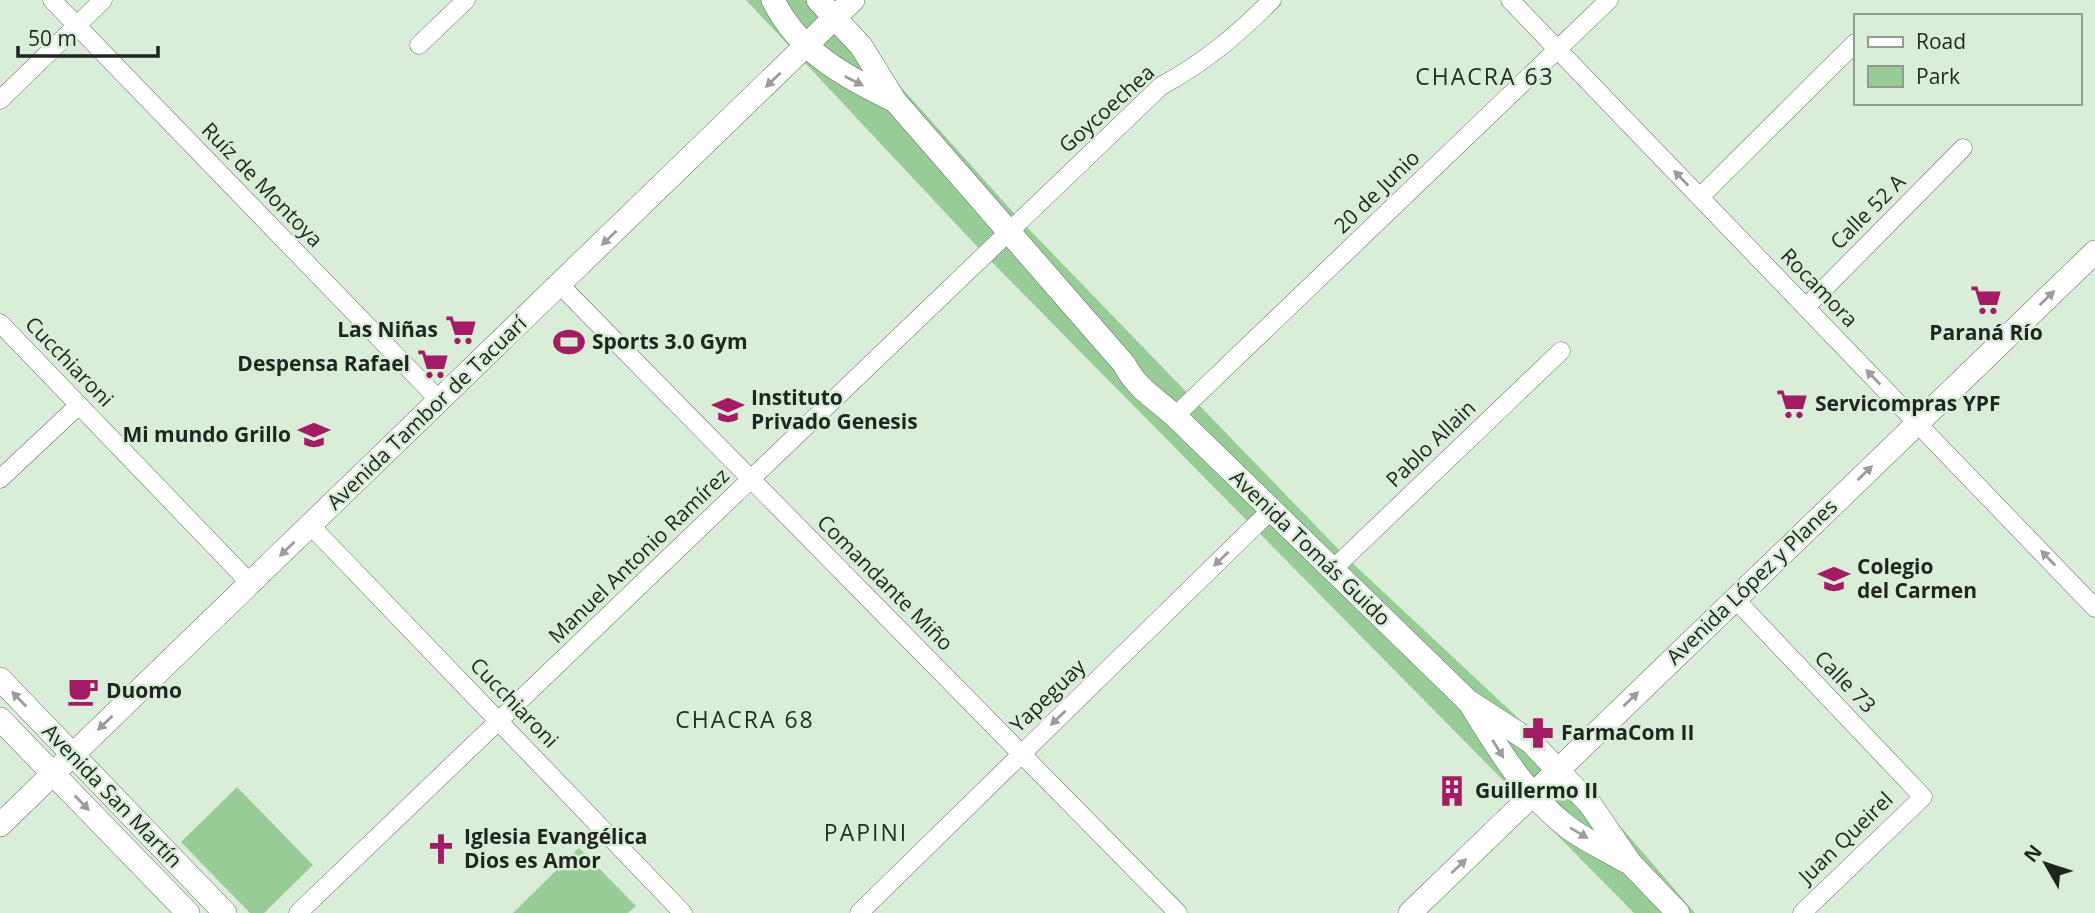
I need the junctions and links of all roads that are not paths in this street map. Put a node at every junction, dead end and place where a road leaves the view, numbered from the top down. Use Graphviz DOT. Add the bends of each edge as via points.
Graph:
graph roads {
  1 [pos="52,0"];
  2 [pos="103,0"];
  3 [pos="466,0"];
  4 [pos="773,0"];
  5 [pos="818,0"];
  6 [pos="853,0"];
  7 [pos="1272,0"];
  8 [pos="1510,0"];
  9 [pos="1609,0"];
  10 [pos="836,18"];
  11 [pos="77,26"];
  12 [pos="1854,44"];
  13 [pos="419,45"];
  14 [pos="806,47"];
  15 [pos="1558,50"];
  16 [pos="0,100"];
  17 [pos="895,101"];
  18 [pos="1962,148"];
  19 [pos="1700,197"];
  20 [pos="1009,231"];
  21 [pos="2095,252"];
  22 [pos="561,285"];
  23 [pos="1806,307"];
  24 [pos="0,323"];
  25 [pos="1561,351"];
  26 [pos="440,401"];
  27 [pos="79,405"];
  28 [pos="1175,416"];
  29 [pos="1918,423"];
  30 [pos="0,479"];
  31 [pos="751,480"];
  32 [pos="1270,511"];
  33 [pos="311,526"];
  34 [pos="1333,569"];
  35 [pos="251,584"];
  36 [pos="1735,599"];
  37 [pos="2095,608"];
  38 [pos="0,680"];
  39 [pos="1468,701"];
  40 [pos="0,719"];
  41 [pos="500,722"];
  42 [pos="72,754"];
  43 [pos="1022,754"];
  44 [pos="1559,770"];
  45 [pos="52,773"];
  46 [pos="1533,795"];
  47 [pos="1923,797"];
  48 [pos="0,825"];
  49 [pos="1630,864"];
  50 [pos="188,913"];
  51 [pos="225,913"];
  52 [pos="298,913"];
  53 [pos="683,913"];
  54 [pos="859,913"];
  55 [pos="1178,913"];
  56 [pos="1410,913"];
  57 [pos="1678,913"];
  58 [pos="1802,913"];
  1 -- 11 [label="street, Ruíz de Montoya"];
  2 -- 11 [label="street"];
  3 -- 13 [label="street"];
  4 -- 14 [label="main road, Avenida Tomás Guido" via="782,19"];
  5 -- 10 [label="main road, Avenida Tomás Guido"];
  6 -- 10 [label="main road, Avenida Tambor de Tacuarí"];
  7 -- 20 [label="street, Goycoechea" via="1232,40 1161,86"];
  8 -- 15 [label="street, Rocamora"];
  9 -- 15 [label="street, 20 de Junio"];
  10 -- 14 [label="main road, Avenida Tambor de Tacuarí"];
  10 -- 17 [label="main road, Avenida Tomás Guido" via="861,46"];
  11 -- 16 [label="street"];
  11 -- 26 [label="street, Ruíz de Montoya"];
  12 -- 19 [label="street"];
  14 -- 17 [label="main road, Avenida Tomás Guido, one-way" via="834,70"];
  14 -- 22 [label="main road, Avenida Tambor de Tacuarí, one-way"];
  19 -- 15 [label="street, Rocamora, one-way"];
  15 -- 28 [label="street, 20 de Junio"];
  17 -- 20 [label="main road, Avenida Tomás Guido"];
  18 -- 23 [label="street, Calle 52 A"];
  19 -- 23 [label="street, Rocamora"];
  20 -- 28 [label="main road, Avenida Tomás Guido" via="1124,364 1136,386"];
  20 -- 31 [label="street, Manuel Antonio Ramírez"];
  29 -- 21 [label="main road, Avenida López y Planes, one-way"];
  22 -- 26 [label="main road, Avenida Tambor de Tacuarí"];
  22 -- 31 [label="street, Comandante Miño"];
  29 -- 23 [label="street, Rocamora, one-way"];
  24 -- 27 [label="street, Cucchiaroni"];
  25 -- 34 [label="street, Pablo Allain"];
  26 -- 33 [label="main road, Avenida Tambor de Tacuarí"];
  27 -- 30 [label="street"];
  27 -- 35 [label="street, Cucchiaroni"];
  28 -- 32 [label="main road, Avenida Tomás Guido"];
  36 -- 29 [label="main road, Avenida López y Planes, one-way"];
  37 -- 29 [label="street, Rocamora, one-way"];
  31 -- 41 [label="street, Manuel Antonio Ramírez"];
  31 -- 43 [label="street, Comandante Miño"];
  32 -- 34 [label="main road, Avenida Tomás Guido"];
  32 -- 43 [label="street, Yapeguay, one-way"];
  33 -- 35 [label="main road, Avenida Tambor de Tacuarí, one-way"];
  33 -- 41 [label="street, Cucchiaroni"];
  34 -- 39 [label="main road, Avenida Tomás Guido"];
  35 -- 42 [label="main road, Avenida Tambor de Tacuarí, one-way"];
  44 -- 36 [label="main road, Avenida López y Planes, one-way"];
  36 -- 47 [label="street, Calle 73"];
  42 -- 38 [label="main road, Avenida San Martín, one-way"];
  39 -- 44 [label="main road, Avenida Tomás Guido" via="1530,741"];
  39 -- 46 [label="main road, Avenida Tomás Guido, one-way" via="1512,771"];
  40 -- 45 [label="main road, Avenida San Martín"];
  41 -- 52 [label="street, Manuel Antonio Ramírez"];
  41 -- 53 [label="street, Cucchiaroni"];
  42 -- 45 [label="main road, Avenida Tambor de Tacuarí"];
  42 -- 51 [label="main road, Avenida San Martín"];
  43 -- 54 [label="street, Yapeguay"];
  43 -- 55 [label="street, Comandante Miño"];
  44 -- 46 [label="main road, Avenida López y Planes"];
  44 -- 49 [label="main road, Avenida Tomás Guido" via="1590,804"];
  45 -- 48 [label="main road, Avenida Tambor de Tacuarí"];
  45 -- 50 [label="main road, Avenida San Martín, one-way"];
  46 -- 49 [label="main road, Avenida Tomás Guido, one-way" via="1566,826"];
  56 -- 46 [label="main road, Avenida López y Planes, one-way"];
  47 -- 58 [label="street, Juan Queirel"];
  49 -- 57 [label="main road, Avenida Tomás Guido"];
}
